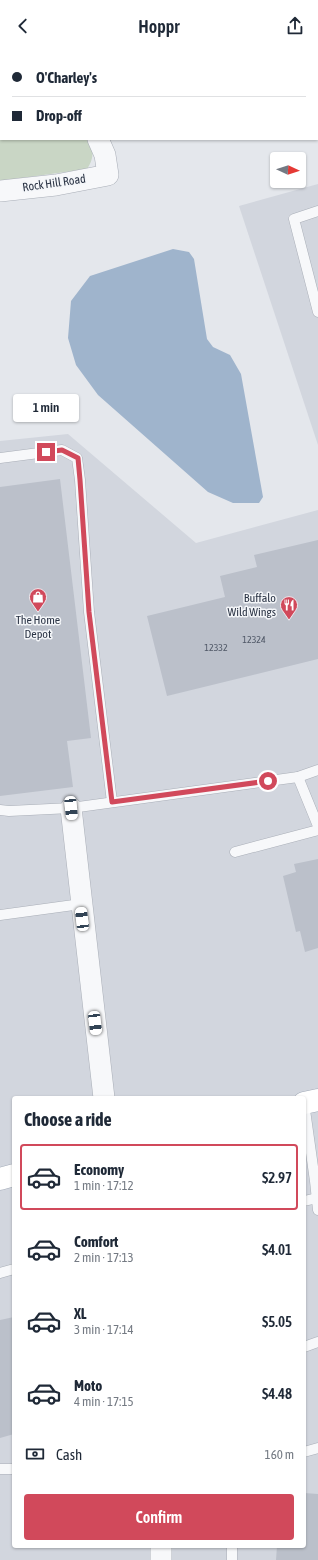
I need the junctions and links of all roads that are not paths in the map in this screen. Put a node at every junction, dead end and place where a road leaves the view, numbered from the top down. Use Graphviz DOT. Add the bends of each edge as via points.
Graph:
graph roads {
  1 [pos="98,140"];
  2 [pos="0,191"];
  3 [pos="318,211"];
  4 [pos="318,312"];
  5 [pos="0,458"];
  6 [pos="318,770"];
  7 [pos="298,777"];
  8 [pos="112,802"];
  9 [pos="71,808"];
  10 [pos="0,810"];
  11 [pos="318,826"];
  12 [pos="318,830"];
  13 [pos="235,852"];
  14 [pos="81,904"];
  15 [pos="0,915"];
  16 [pos="104,1096"];
  17 [pos="318,1100"];
  18 [pos="306,1103"];
  19 [pos="306,1118"];
  20 [pos="12,1176"];
  21 [pos="0,1179"];
  22 [pos="317,1198"];
  23 [pos="306,1200"];
  24 [pos="318,1210"];
  25 [pos="12,1270"];
  26 [pos="0,1273"];
  27 [pos="318,1342"];
  28 [pos="306,1346"];
  29 [pos="318,1448"];
  30 [pos="306,1451"];
  31 [pos="0,1469"];
  32 [pos="12,1470"];
  33 [pos="161,1548"];
  34 [pos="232,1548"];
  35 [pos="161,1560"];
  36 [pos="232,1560"];
  1 -- 2 [label="street, Rock Hill Road" via="108,175 56,185"];
  3 -- 4 [label="lane" via="294,218"];
  5 -- 8 [label="lane" via="62,450 78,458 89,612"];
  6 -- 7 [label="lane"];
  7 -- 8 [label="lane"];
  7 -- 11 [label="lane"];
  8 -- 9 [label="lane"];
  9 -- 10 [label="lane" via="9,812"];
  9 -- 14 [label="street"];
  12 -- 13 [label="lane"];
  14 -- 15 [label="lane"];
  14 -- 16 [label="street"];
  17 -- 18 [label="main road"];
  19 -- 22 [label="lane"];
  20 -- 21 [label="main road"];
  22 -- 23 [label="lane"];
  22 -- 24 [label="lane"];
  25 -- 26 [label="lane"];
  27 -- 28 [label="lane"];
  29 -- 30 [label="lane"];
  31 -- 32 [label="lane"];
  33 -- 35 [label="street"];
  34 -- 36 [label="lane"];
}
